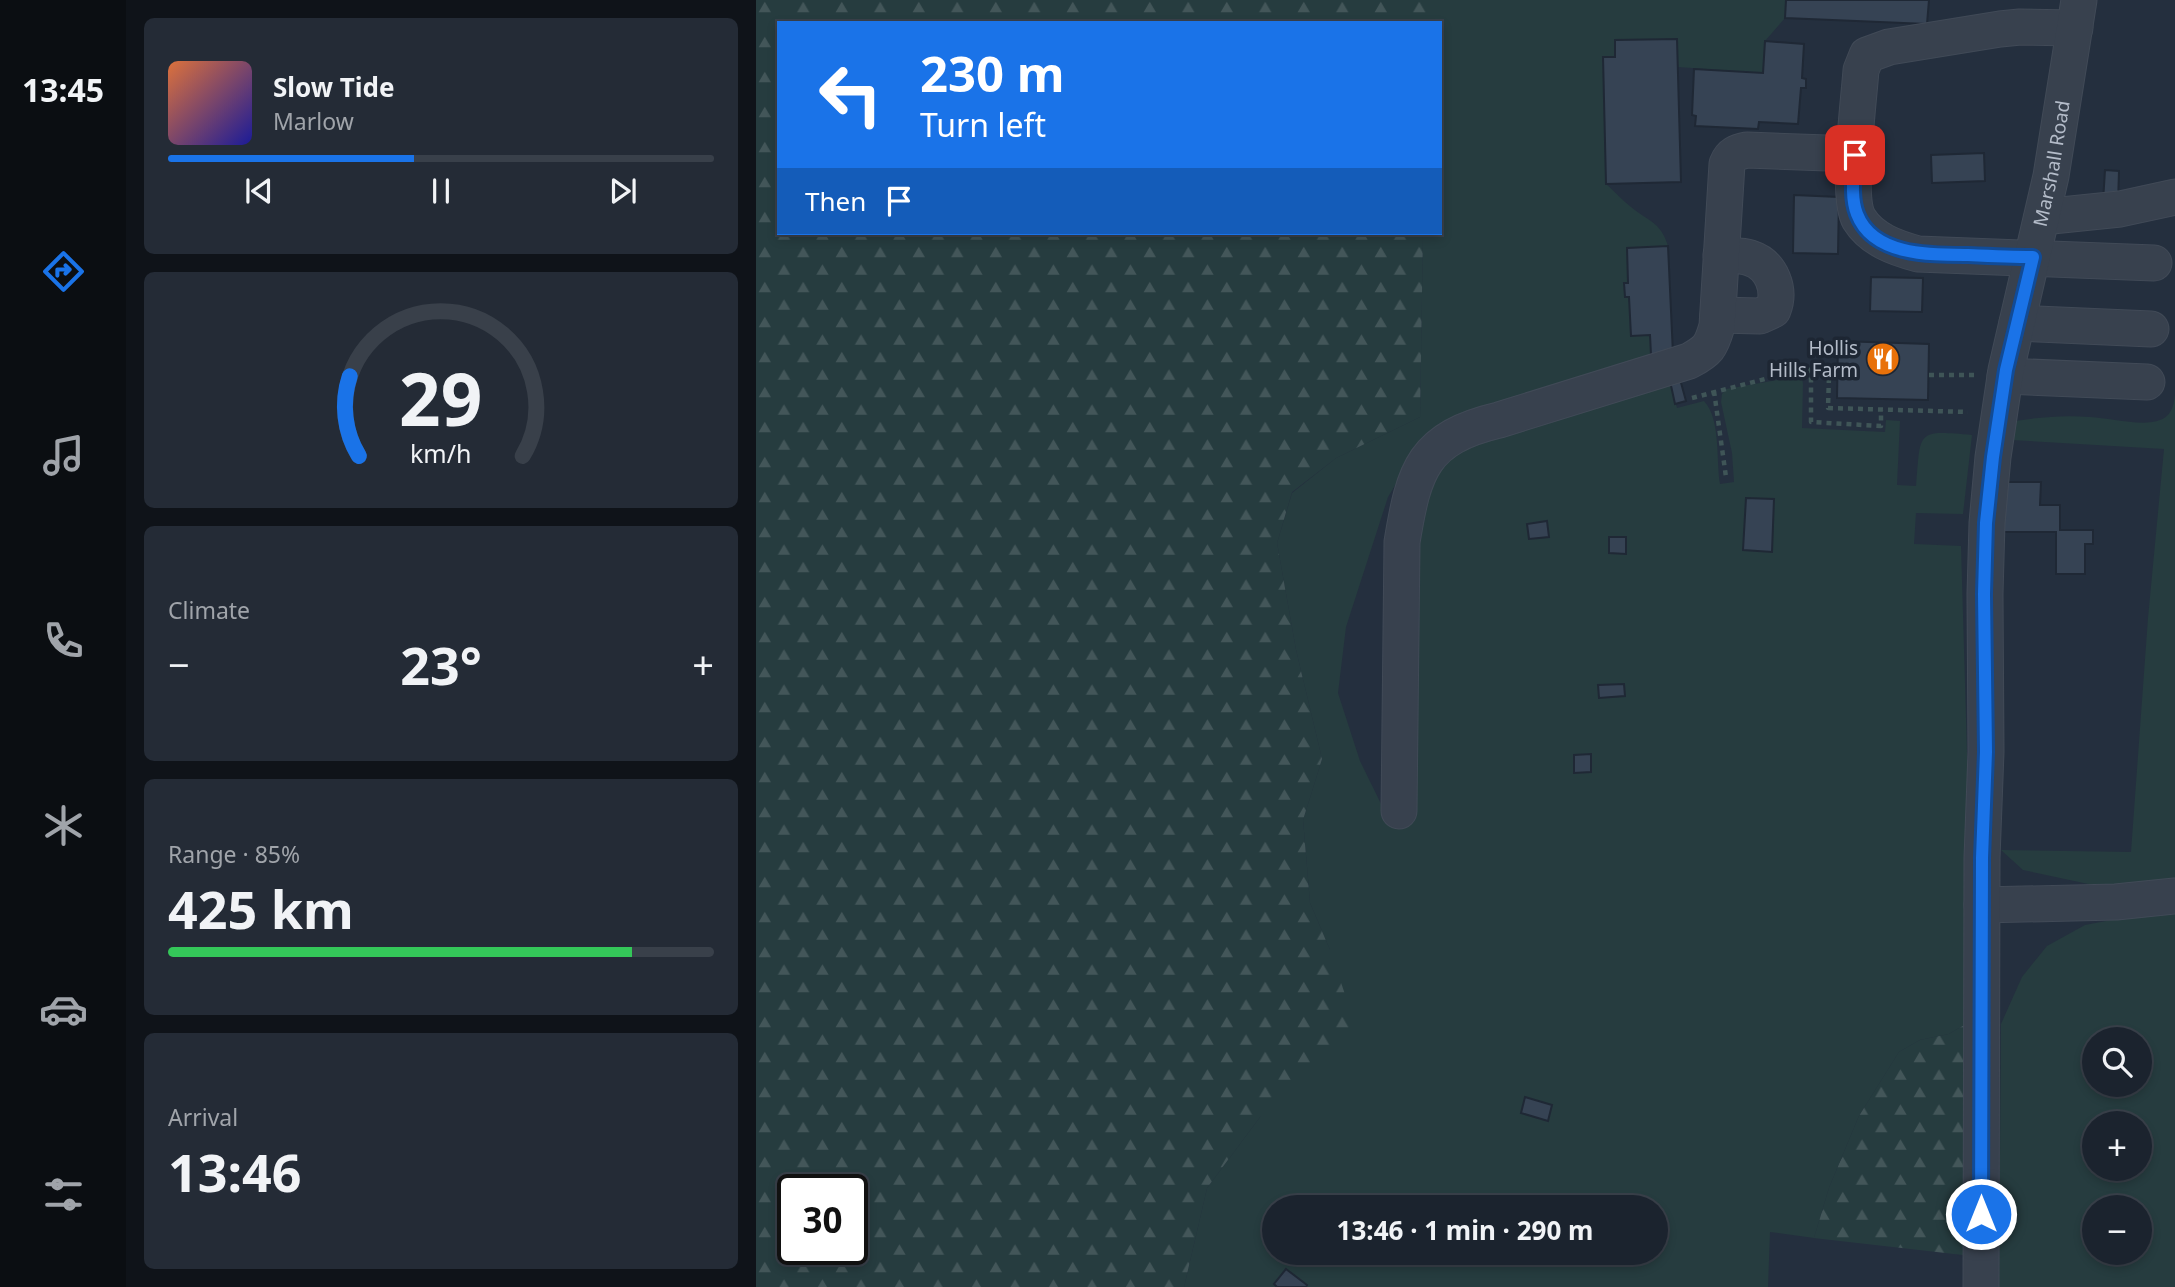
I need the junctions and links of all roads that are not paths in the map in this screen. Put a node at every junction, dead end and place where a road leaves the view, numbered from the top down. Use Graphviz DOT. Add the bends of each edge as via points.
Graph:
graph roads {
  1 [pos="2077,14"];
  2 [pos="1855,155"];
  3 [pos="2175,197"];
  4 [pos="2042,217"];
  5 [pos="1721,255"];
  6 [pos="2033,257"];
  7 [pos="2154,263"];
  8 [pos="1718,315"];
  9 [pos="2017,323"];
  10 [pos="2151,329"];
  11 [pos="2005,376"];
  12 [pos="2147,382"];
  13 [pos="1399,811"];
  14 [pos="2175,896"];
  15 [pos="1982,905"];
  16 [pos="1981,1287"];
  1 -- 2 [label="street" via="2028,27 1889,47 1867,55 1861,70"];
  1 -- 4 [label="street, Marshall Road"];
  2 -- 5 [label="street" via="1762,150 1729,157"];
  2 -- 6 [label="street" via="1856,212 1883,242 1918,254"];
  3 -- 4 [label="street" via="2120,209"];
  4 -- 6 [label="street, Marshall Road"];
  5 -- 8 [label="street"];
  5 -- 8 [label="street" via="1758,262 1772,277 1777,300 1773,310 1760,316"];
  6 -- 7 [label="street"];
  6 -- 9 [label="street, Marshall Road"];
  8 -- 13 [label="street" via="1712,343 1689,361 1470,427 1444,441 1428,457 1417,477 1402,541"];
  9 -- 10 [label="street"];
  9 -- 11 [label="street, Marshall Road"];
  11 -- 12 [label="street"];
  11 -- 15 [label="street, Marshall Road" via="1986,523"];
  14 -- 15 [label="street"];
  15 -- 16 [label="street, Marshall Road"];
}
